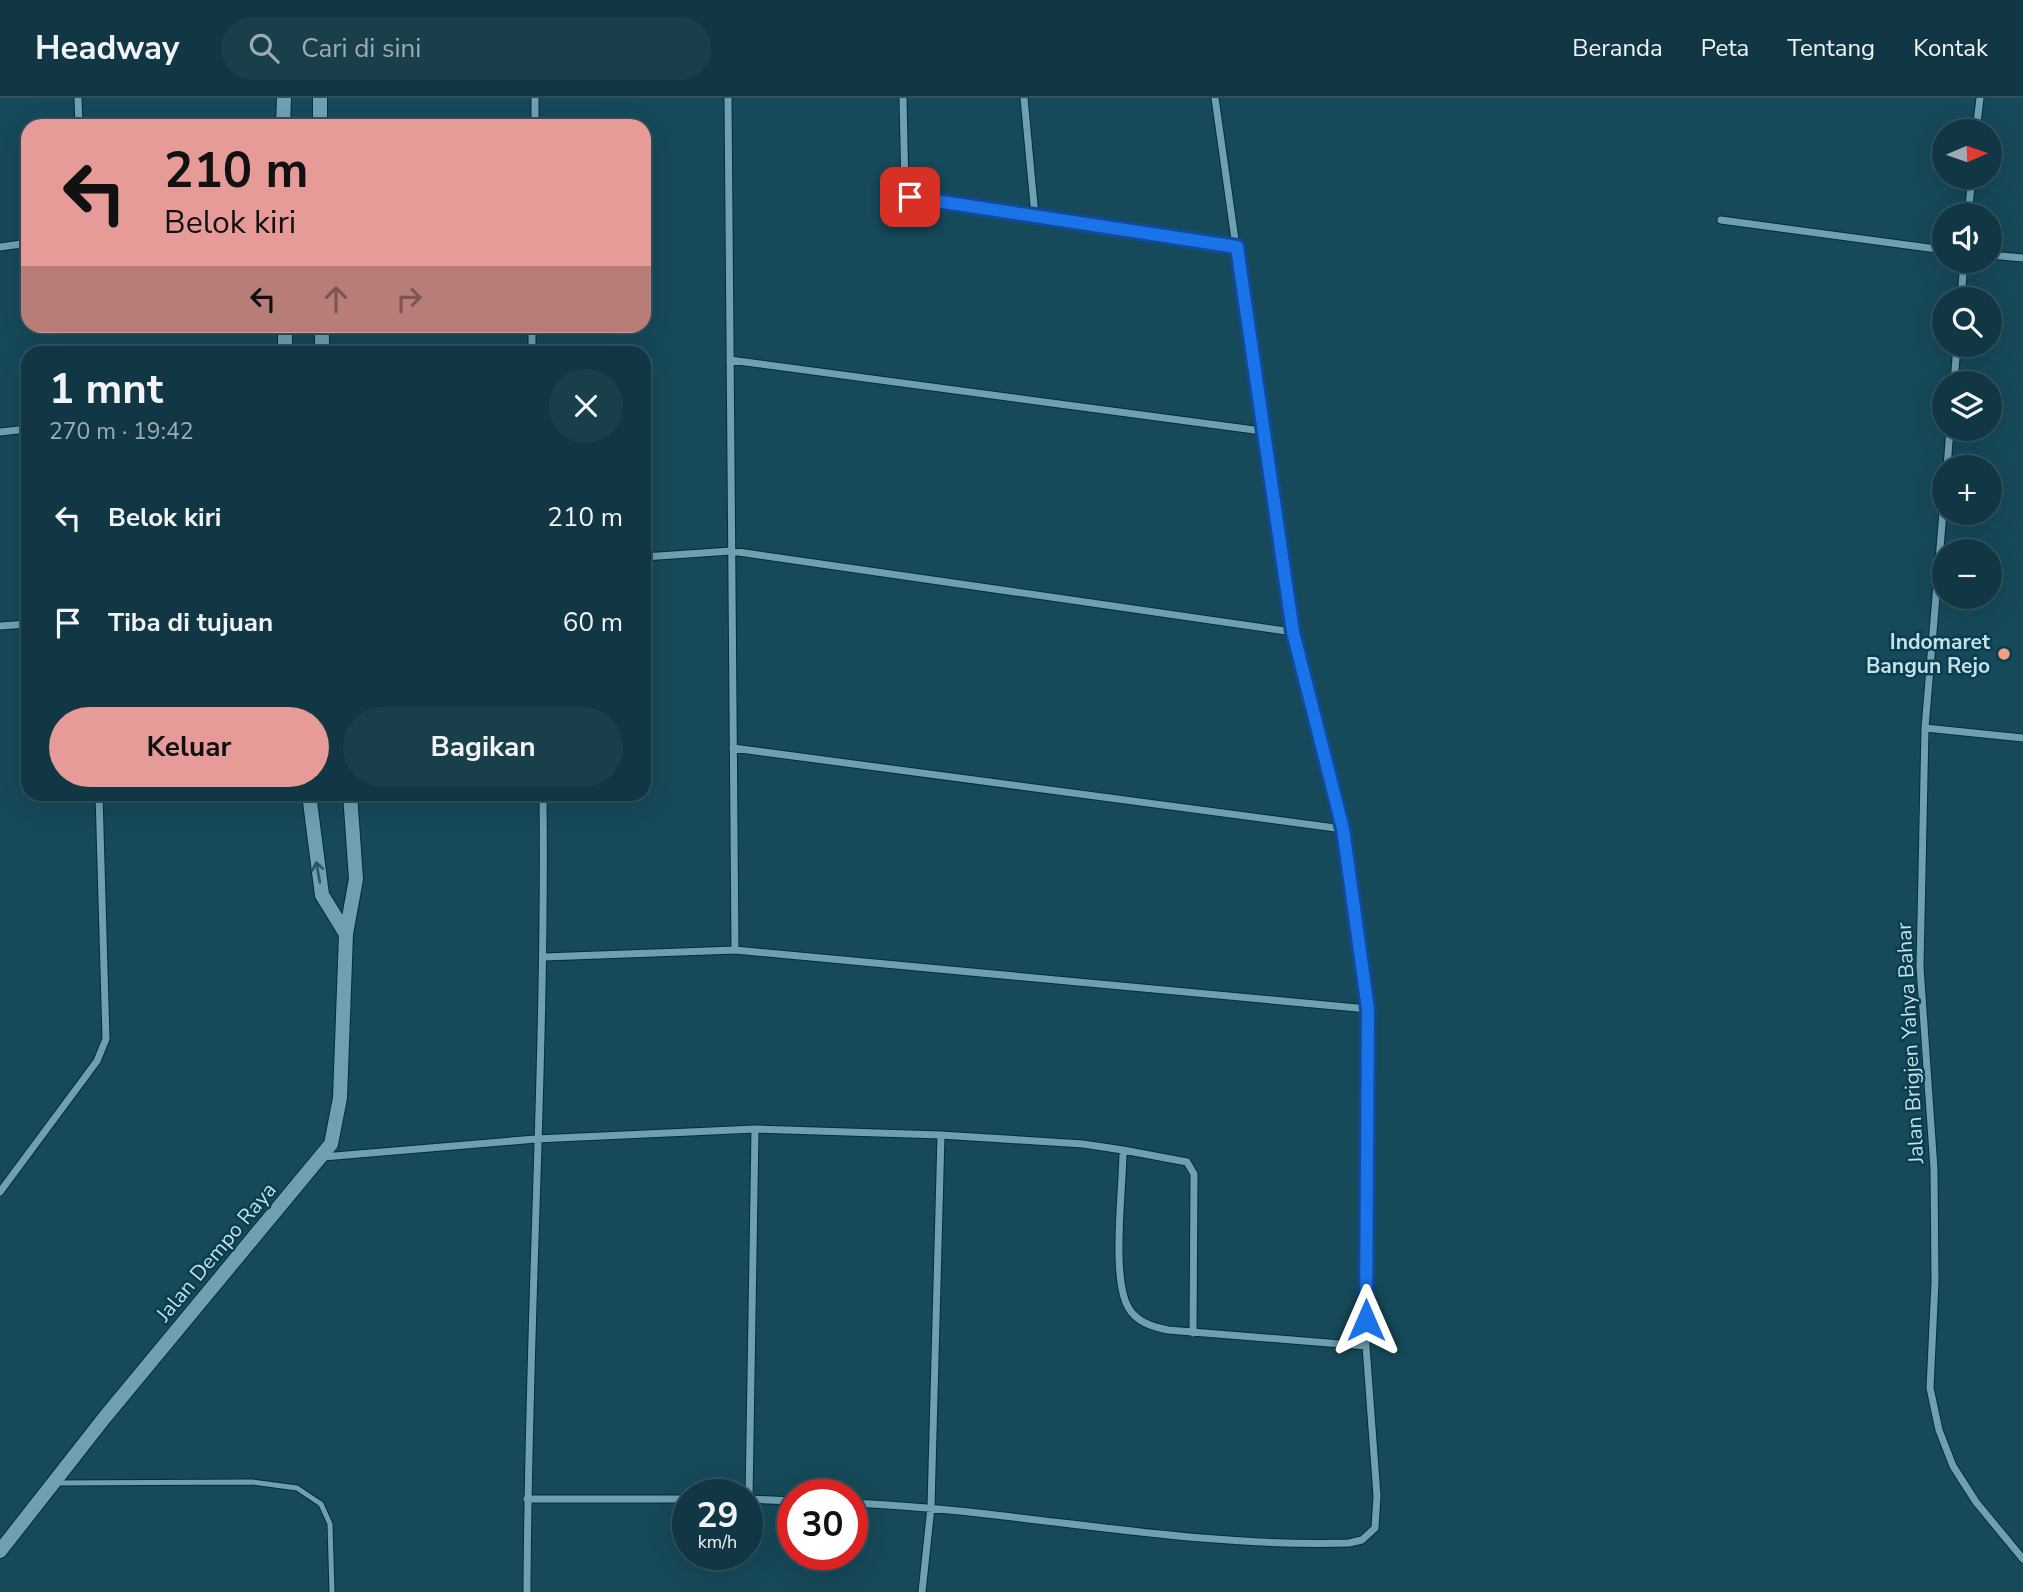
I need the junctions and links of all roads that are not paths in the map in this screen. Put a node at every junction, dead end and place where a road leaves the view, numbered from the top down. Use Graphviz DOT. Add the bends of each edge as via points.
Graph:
graph roads {
  1 [pos="78,98"];
  2 [pos="284,98"];
  3 [pos="320,98"];
  4 [pos="535,98"];
  5 [pos="728,98"];
  6 [pos="903,98"];
  7 [pos="1024,98"];
  8 [pos="1216,98"];
  9 [pos="1980,98"];
  10 [pos="79,119"];
  11 [pos="283,119"];
  12 [pos="320,119"];
  13 [pos="535,119"];
  14 [pos="1977,119"];
  15 [pos="1035,216"];
  16 [pos="1721,220"];
  17 [pos="21,244"];
  18 [pos="0,247"];
  19 [pos="1237,247"];
  20 [pos="1932,248"];
  21 [pos="2002,256"];
  22 [pos="2023,258"];
  23 [pos="730,360"];
  24 [pos="21,430"];
  25 [pos="1262,431"];
  26 [pos="0,432"];
  27 [pos="1942,525"];
  28 [pos="731,551"];
  29 [pos="651,557"];
  30 [pos="21,624"];
  31 [pos="0,626"];
  32 [pos="1293,632"];
  33 [pos="1925,728"];
  34 [pos="2023,738"];
  35 [pos="733,748"];
  36 [pos="99,801"];
  37 [pos="310,801"];
  38 [pos="350,801"];
  39 [pos="543,801"];
  40 [pos="1343,829"];
  41 [pos="346,934"];
  42 [pos="735,950"];
  43 [pos="544,957"];
  44 [pos="1368,1009"];
  45 [pos="755,1129"];
  46 [pos="941,1135"];
  47 [pos="536,1139"];
  48 [pos="1123,1150"];
  49 [pos="322,1157"];
  50 [pos="0,1192"];
  51 [pos="1192,1332"];
  52 [pos="1366,1346"];
  53 [pos="748,1479"];
  54 [pos="54,1483"];
  55 [pos="527,1499"];
  56 [pos="672,1499"];
  57 [pos="868,1504"];
  58 [pos="930,1507"];
  59 [pos="0,1551"];
  60 [pos="2023,1559"];
  61 [pos="332,1592"];
  62 [pos="527,1592"];
  63 [pos="922,1592"];
  1 -- 10 [label="street"];
  2 -- 11 [label="main road"];
  3 -- 12 [label="main road"];
  4 -- 13 [label="street"];
  5 -- 23 [label="street"];
  6 -- 15 [label="street" via="905,190 910,197"];
  7 -- 15 [label="street"];
  8 -- 19 [label="street"];
  9 -- 14 [label="street"];
  15 -- 19 [label="street"];
  16 -- 20 [label="street"];
  17 -- 18 [label="street"];
  19 -- 25 [label="street"];
  21 -- 22 [label="street"];
  23 -- 25 [label="street"];
  23 -- 28 [label="street"];
  24 -- 26 [label="street"];
  25 -- 32 [label="street"];
  27 -- 33 [label="street, Jalan Brigjen Yahya Bahar"];
  28 -- 29 [label="street"];
  28 -- 32 [label="street"];
  28 -- 35 [label="street"];
  30 -- 31 [label="street"];
  32 -- 40 [label="street"];
  33 -- 34 [label="street"];
  33 -- 60 [label="street, Jalan Brigjen Yahya Bahar" via="1920,967 1934,1169 1930,1388 1953,1466"];
  35 -- 40 [label="street"];
  35 -- 42 [label="street"];
  36 -- 50 [label="street" via="106,1039 97,1060"];
  41 -- 37 [label="main road, one-way" via="323,895"];
  38 -- 41 [label="main road, Jalan Dempo Raya" via="356,879"];
  39 -- 43 [label="street"];
  40 -- 44 [label="street"];
  41 -- 49 [label="main road, Jalan Dempo Raya" via="340,1098 331,1144"];
  42 -- 43 [label="street"];
  42 -- 44 [label="street"];
  43 -- 47 [label="street"];
  44 -- 52 [label="street"];
  45 -- 46 [label="street"];
  45 -- 47 [label="street"];
  45 -- 53 [label="street"];
  46 -- 48 [label="street"];
  46 -- 58 [label="street"];
  47 -- 49 [label="street"];
  47 -- 55 [label="street"];
  48 -- 51 [label="street" via="1120,1287 1129,1309 1147,1325"];
  48 -- 51 [label="street" via="1176,1158 1187,1162 1194,1174"];
  49 -- 54 [label="main road, Jalan Dempo Raya"];
  51 -- 52 [label="street"];
  52 -- 58 [label="street" via="1377,1496 1375,1528 1362,1541 1247,1542"];
  54 -- 59 [label="main road, Jalan Dempo Raya"];
  54 -- 61 [label="lane" via="252,1482 297,1488 321,1504 330,1524"];
  55 -- 56 [label="street"];
  55 -- 62 [label="street"];
  57 -- 58 [label="street"];
  58 -- 63 [label="street"];
}
